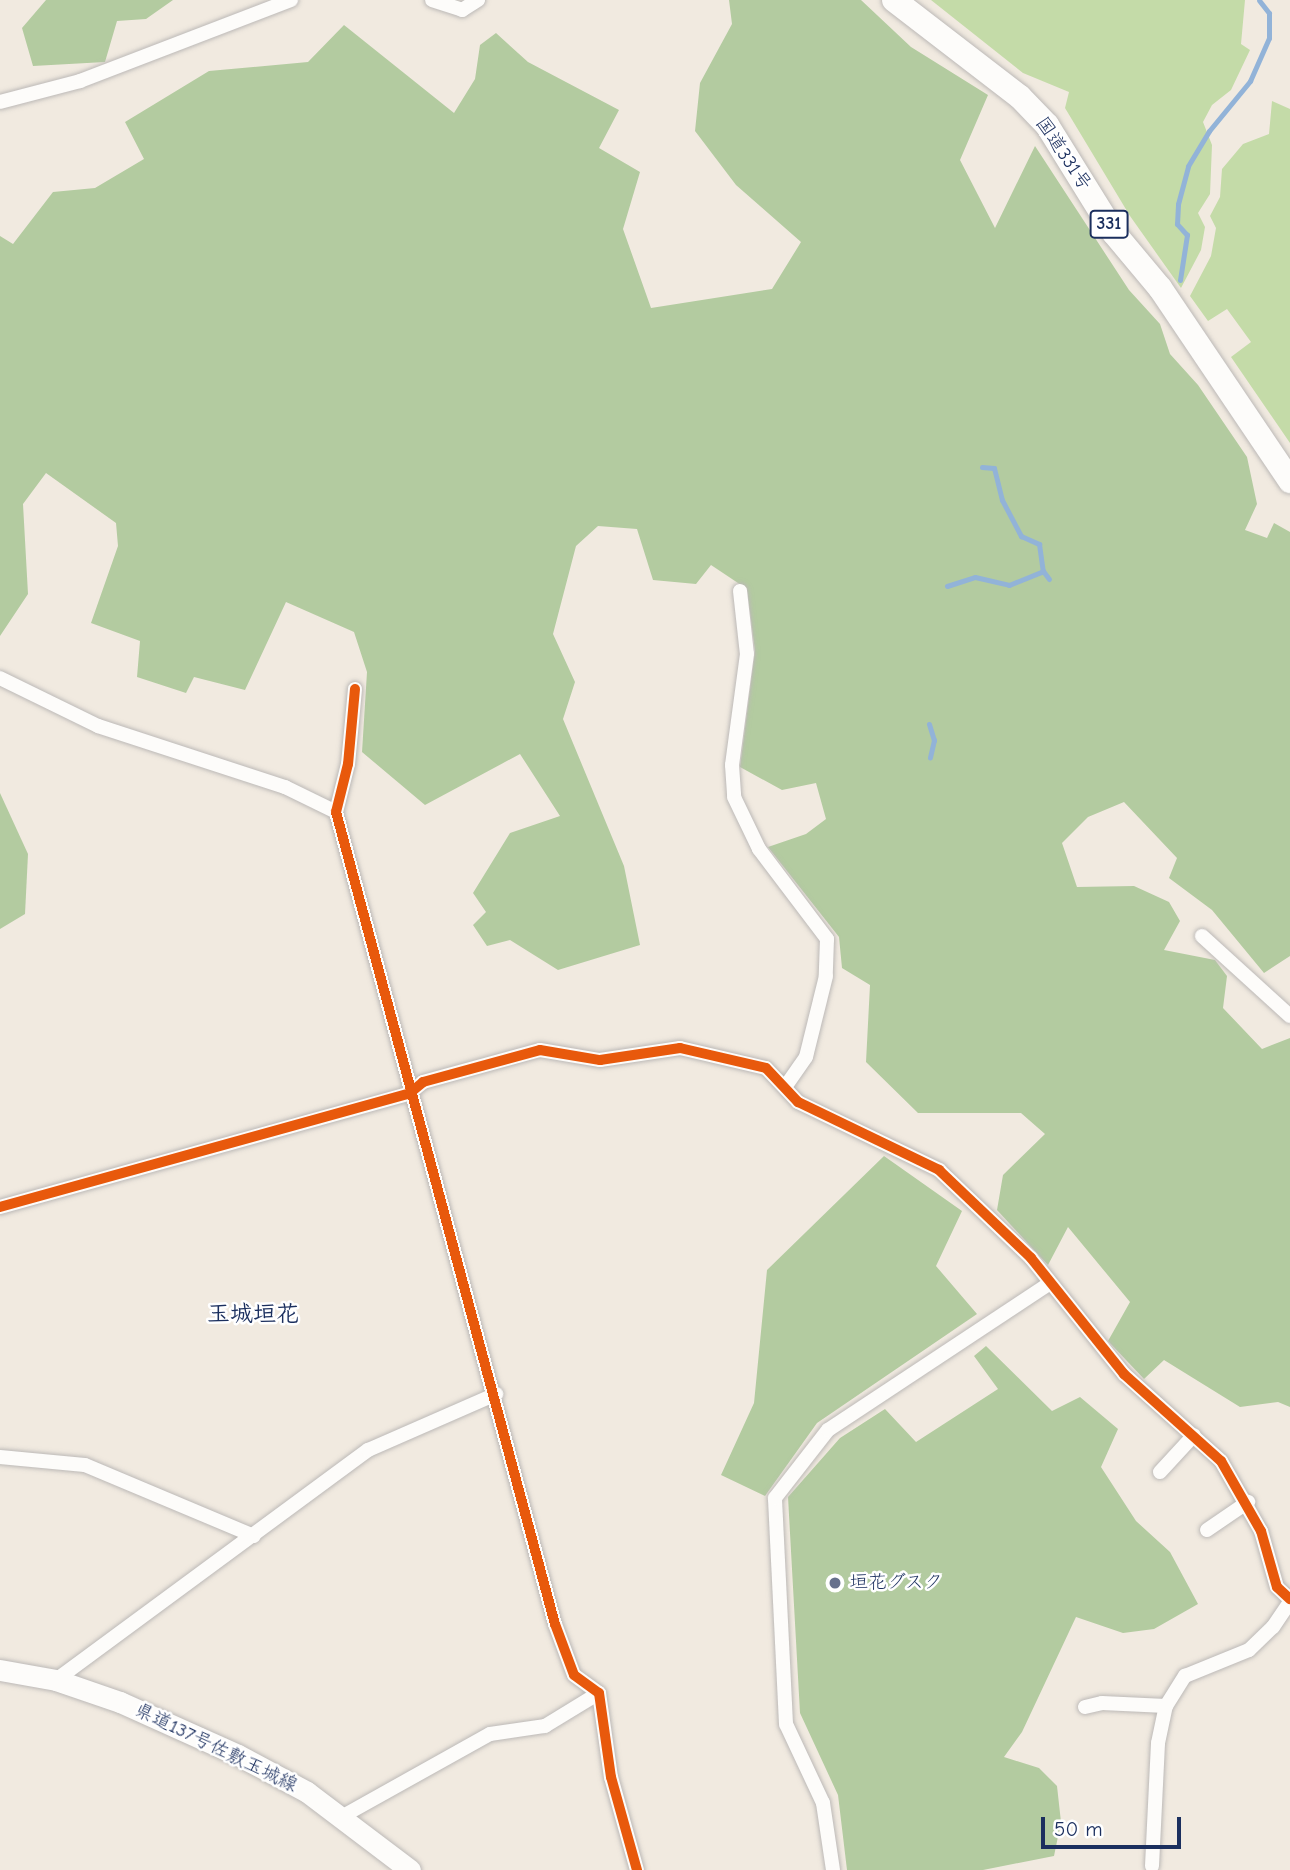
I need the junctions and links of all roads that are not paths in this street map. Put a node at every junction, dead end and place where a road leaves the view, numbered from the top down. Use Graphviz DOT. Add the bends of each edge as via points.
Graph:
graph roads {
  1 [pos="291,0"];
  2 [pos="432,0"];
  3 [pos="478,0"];
  4 [pos="894,0"];
  5 [pos="0,102"];
  6 [pos="1290,481"];
  7 [pos="740,591"];
  8 [pos="0,678"];
  9 [pos="355,689"];
  10 [pos="336,812"];
  11 [pos="1202,936"];
  12 [pos="1290,1016"];
  13 [pos="786,1086"];
  14 [pos="410,1093"];
  15 [pos="0,1207"];
  16 [pos="1050,1283"];
  17 [pos="496,1394"];
  18 [pos="1194,1435"];
  19 [pos="0,1457"];
  20 [pos="1160,1472"];
  21 [pos="1248,1502"];
  22 [pos="1207,1530"];
  23 [pos="254,1536"];
  24 [pos="1290,1601"];
  25 [pos="0,1670"];
  26 [pos="56,1680"];
  27 [pos="599,1693"];
  28 [pos="1166,1706"];
  29 [pos="1085,1707"];
  30 [pos="343,1816"];
  31 [pos="1155,1869"];
  32 [pos="410,1870"];
  33 [pos="637,1870"];
  34 [pos="833,1870"];
  1 -- 5 [label="street" via="80,81"];
  2 -- 3 [label="street" via="462,10"];
  4 -- 6 [label="highway, 国道331号 / 331" via="1020,97 1047,125 1114,233 1160,288"];
  7 -- 13 [label="street" via="747,654 732,765 734,797 766,861 827,939 826,976 806,1057"];
  8 -- 10 [label="street" via="98,726 285,787"];
  9 -- 10 [label="street" via="348,764"];
  10 -- 14 [label="street"];
  11 -- 12 [label="street"];
  13 -- 14 [label="street" via="766,1068 680,1048 600,1060 540,1050 423,1082"];
  13 -- 16 [label="street" via="798,1102 939,1170 1031,1258"];
  14 -- 15 [label="street"];
  14 -- 17 [label="street"];
  16 -- 18 [label="street" via="1124,1374"];
  16 -- 34 [label="street" via="828,1430 775,1498 786,1724 823,1803"];
  17 -- 23 [label="street" via="368,1450"];
  17 -- 27 [label="street" via="555,1624 574,1675"];
  18 -- 20 [label="street"];
  18 -- 21 [label="street" via="1221,1461"];
  19 -- 23 [label="street" via="85,1465"];
  21 -- 22 [label="street"];
  21 -- 24 [label="street" via="1277,1587"];
  23 -- 26 [label="street"];
  24 -- 28 [label="street" via="1273,1627 1249,1650 1185,1676"];
  25 -- 26 [label="main road, 県道137号佐敷玉城線"];
  26 -- 30 [label="main road, 県道137号佐敷玉城線" via="179,1727 307,1791"];
  27 -- 30 [label="street" via="545,1726 490,1734"];
  27 -- 33 [label="street" via="611,1777"];
  28 -- 29 [label="street" via="1102,1703"];
  28 -- 31 [label="street" via="1158,1743"];
  30 -- 32 [label="main road, 県道137号佐敷玉城線"];
}
